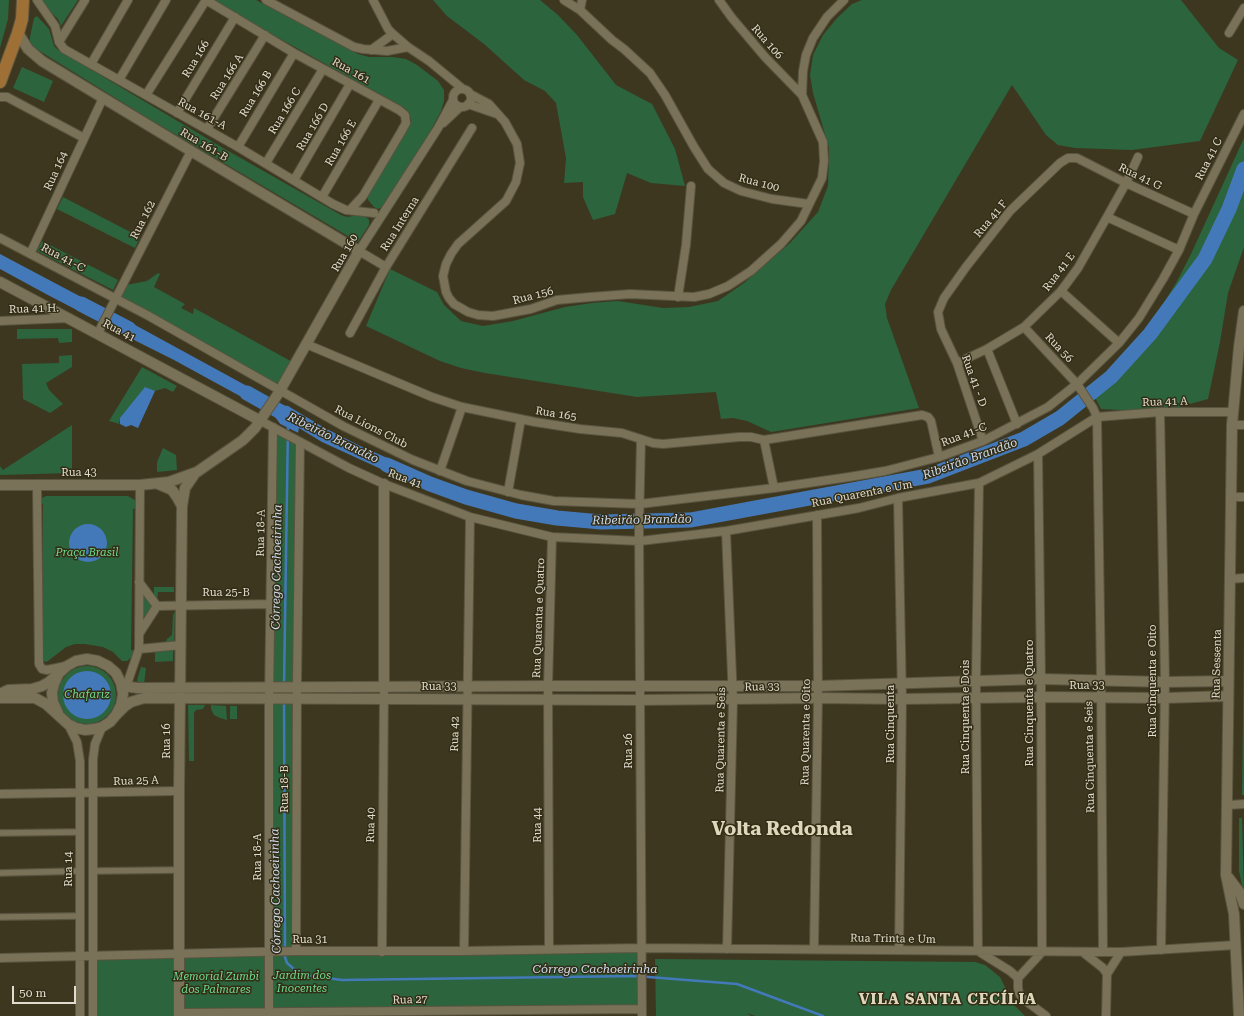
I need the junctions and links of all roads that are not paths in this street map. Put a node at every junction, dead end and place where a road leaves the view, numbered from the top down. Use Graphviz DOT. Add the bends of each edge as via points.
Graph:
graph roads {
  1 [pos="23,0"];
  2 [pos="37,0"];
  3 [pos="85,0"];
  4 [pos="128,0"];
  5 [pos="166,0"];
  6 [pos="206,0"];
  7 [pos="266,0"];
  8 [pos="373,0"];
  9 [pos="564,0"];
  10 [pos="582,0"];
  11 [pos="719,0"];
  12 [pos="844,0"];
  13 [pos="1244,8"];
  14 [pos="580,10"];
  15 [pos="235,17"];
  16 [pos="18,33"];
  17 [pos="1230,33"];
  18 [pos="393,34"];
  19 [pos="265,36"];
  20 [pos="59,42"];
  21 [pos="408,47"];
  22 [pos="371,50"];
  23 [pos="294,53"];
  24 [pos="91,64"];
  25 [pos="323,69"];
  26 [pos="446,75"];
  27 [pos="119,80"];
  28 [pos="0,82"];
  29 [pos="350,84"];
  30 [pos="466,92"];
  31 [pos="146,95"];
  32 [pos="802,95"];
  33 [pos="0,97"];
  34 [pos="453,97"];
  35 [pos="103,98"];
  36 [pos="379,100"];
  37 [pos="464,106"];
  38 [pos="177,113"];
  39 [pos="498,114"];
  40 [pos="1244,114"];
  41 [pos="438,128"];
  42 [pos="472,128"];
  43 [pos="207,129"];
  44 [pos="84,138"];
  45 [pos="238,147"];
  46 [pos="191,151"];
  47 [pos="1138,156"];
  48 [pos="1077,158"];
  49 [pos="266,163"];
  50 [pos="294,180"];
  51 [pos="1126,183"];
  52 [pos="691,186"];
  53 [pos="363,196"];
  54 [pos="322,197"];
  55 [pos="809,204"];
  56 [pos="350,210"];
  57 [pos="1194,214"];
  58 [pos="377,215"];
  59 [pos="1108,217"];
  60 [pos="0,238"];
  61 [pos="1178,250"];
  62 [pos="359,251"];
  63 [pos="30,254"];
  64 [pos="386,267"];
  65 [pos="0,282"];
  66 [pos="1061,291"];
  67 [pos="678,297"];
  68 [pos="115,298"];
  69 [pos="1244,311"];
  70 [pos="938,312"];
  71 [pos="70,318"];
  72 [pos="0,321"];
  73 [pos="1024,327"];
  74 [pos="99,330"];
  75 [pos="350,333"];
  76 [pos="306,344"];
  77 [pos="1119,344"];
  78 [pos="1241,347"];
  79 [pos="987,349"];
  80 [pos="957,363"];
  81 [pos="1077,384"];
  82 [pos="279,392"];
  83 [pos="462,407"];
  84 [pos="1160,412"];
  85 [pos="1233,412"];
  86 [pos="1097,417"];
  87 [pos="521,419"];
  88 [pos="262,420"];
  89 [pos="1017,424"];
  90 [pos="1232,425"];
  91 [pos="1244,425"];
  92 [pos="273,427"];
  93 [pos="641,439"];
  94 [pos="764,440"];
  95 [pos="299,441"];
  96 [pos="983,441"];
  97 [pos="1038,454"];
  98 [pos="939,457"];
  99 [pos="440,471"];
  100 [pos="197,472"];
  101 [pos="979,483"];
  102 [pos="158,484"];
  103 [pos="384,484"];
  104 [pos="0,485"];
  105 [pos="140,485"];
  106 [pos="37,486"];
  107 [pos="774,488"];
  108 [pos="508,492"];
  109 [pos="1231,497"];
  110 [pos="1244,497"];
  111 [pos="898,498"];
  112 [pos="640,504"];
  113 [pos="182,506"];
  114 [pos="817,515"];
  115 [pos="470,517"];
  116 [pos="726,531"];
  117 [pos="552,537"];
  118 [pos="640,541"];
  119 [pos="1244,578"];
  120 [pos="1230,579"];
  121 [pos="139,582"];
  122 [pos="271,604"];
  123 [pos="182,605"];
  124 [pos="157,606"];
  125 [pos="139,634"];
  126 [pos="181,645"];
  127 [pos="139,649"];
  128 [pos="67,666"];
  129 [pos="59,674"];
  130 [pos="1041,679"];
  131 [pos="1101,680"];
  132 [pos="976,681"];
  133 [pos="1228,681"];
  134 [pos="1165,682"];
  135 [pos="902,684"];
  136 [pos="468,686"];
  137 [pos="548,686"];
  138 [pos="640,686"];
  139 [pos="733,686"];
  140 [pos="818,686"];
  141 [pos="295,687"];
  142 [pos="384,687"];
  143 [pos="123,688"];
  144 [pos="271,688"];
  145 [pos="180,693"];
  146 [pos="0,694"];
  147 [pos="1228,696"];
  148 [pos="1040,697"];
  149 [pos="0,698"];
  150 [pos="270,698"];
  151 [pos="295,698"];
  152 [pos="818,698"];
  153 [pos="977,698"];
  154 [pos="1100,698"];
  155 [pos="1165,698"];
  156 [pos="384,699"];
  157 [pos="902,699"];
  158 [pos="467,700"];
  159 [pos="549,700"];
  160 [pos="640,700"];
  161 [pos="733,700"];
  162 [pos="116,715"];
  163 [pos="64,721"];
  164 [pos="102,727"];
  165 [pos="179,791"];
  166 [pos="93,793"];
  167 [pos="0,794"];
  168 [pos="80,794"];
  169 [pos="1228,804"];
  170 [pos="1244,804"];
  171 [pos="80,832"];
  172 [pos="0,833"];
  173 [pos="179,870"];
  174 [pos="80,871"];
  175 [pos="93,871"];
  176 [pos="0,873"];
  177 [pos="1226,875"];
  178 [pos="1244,904"];
  179 [pos="80,916"];
  180 [pos="0,917"];
  181 [pos="641,948"];
  182 [pos="1240,948"];
  183 [pos="727,949"];
  184 [pos="814,949"];
  185 [pos="548,950"];
  186 [pos="899,950"];
  187 [pos="1161,950"];
  188 [pos="294,951"];
  189 [pos="464,951"];
  190 [pos="978,951"];
  191 [pos="271,952"];
  192 [pos="382,952"];
  193 [pos="1042,952"];
  194 [pos="1103,952"];
  195 [pos="1121,952"];
  196 [pos="1084,953"];
  197 [pos="179,955"];
  198 [pos="80,957"];
  199 [pos="93,957"];
  200 [pos="0,958"];
  201 [pos="1106,974"];
  202 [pos="1018,978"];
  203 [pos="441,1013"];
  204 [pos="534,1013"];
  205 [pos="642,1013"];
  206 [pos="269,1014"];
  207 [pos="357,1014"];
  208 [pos="179,1015"];
  209 [pos="80,1016"];
  210 [pos="93,1016"];
  211 [pos="1046,1016"];
  212 [pos="1106,1016"];
  213 [pos="1239,1016"];
  1 -- 16 [label="main road"];
  2 -- 20 [label="street" via="55,26"];
  3 -- 20 [label="street"];
  4 -- 24 [label="street"];
  5 -- 27 [label="street"];
  6 -- 15 [label="street, Rua 161"];
  6 -- 31 [label="street"];
  7 -- 22 [label="street" via="354,47"];
  8 -- 18 [label="street, Rua 156"];
  9 -- 14 [label="street, Rua 100"];
  10 -- 14 [label="street"];
  11 -- 32 [label="street, Rua 106" via="765,57"];
  12 -- 32 [label="street" via="827,17 813,38 806,55"];
  13 -- 17 [label="street"];
  14 -- 55 [label="street, Rua 100" via="650,73 666,94 708,169 724,183 741,191 772,199"];
  15 -- 19 [label="street, Rua 161"];
  15 -- 38 [label="street, Rua 166"];
  16 -- 28 [label="main road"];
  16 -- 35 [label="street, Rua 161-B" via="24,44 37,57"];
  18 -- 21 [label="street, Rua 156"];
  18 -- 22 [label="street"];
  19 -- 23 [label="street, Rua 161"];
  19 -- 43 [label="street, Rua 166 A"];
  20 -- 24 [label="street, Rua 161-A" via="64,49"];
  21 -- 22 [label="street" via="387,51"];
  21 -- 26 [label="street, Rua 156"];
  23 -- 25 [label="street, Rua 161"];
  23 -- 45 [label="street, Rua 166 B"];
  24 -- 27 [label="street, Rua 161-A"];
  25 -- 29 [label="street, Rua 161"];
  25 -- 49 [label="street, Rua 166 C"];
  26 -- 30 [label="street, Rua 156"];
  26 -- 34 [label="street, Rua 156"];
  27 -- 31 [label="street, Rua 161-A"];
  29 -- 36 [label="street, Rua 161"];
  29 -- 50 [label="street, Rua 166 D"];
  30 -- 34 [label="street" via="457,90"];
  30 -- 37 [label="street" via="470,99"];
  30 -- 39 [label="street, Rua 156" via="489,104"];
  31 -- 38 [label="street, Rua 161-A"];
  32 -- 55 [label="street" via="822,142 824,161 822,178"];
  33 -- 44 [label="street" via="7,97"];
  34 -- 37 [label="street" via="456,105"];
  34 -- 41 [label="street, Rua 160"];
  35 -- 44 [label="street, Rua 164"];
  35 -- 46 [label="street, Rua 161-B"];
  36 -- 53 [label="street, Rua 161" via="402,112 406,123"];
  36 -- 54 [label="street, Rua 166 E"];
  37 -- 39 [label="street"];
  37 -- 41 [label="street, Rua 160"];
  38 -- 43 [label="street, Rua 161-A"];
  39 -- 67 [label="street, Rua 156" via="517,144 520,163 516,182 506,201 458,244 451,254 443,276 446,292 454,304 468,312 493,316 531,309 557,300 630,294"];
  40 -- 57 [label="street, Rua 41 C"];
  41 -- 58 [label="street, Rua 160"];
  42 -- 64 [label="street, Rua Interna"];
  43 -- 45 [label="street, Rua 161-A"];
  44 -- 63 [label="street, Rua 164"];
  45 -- 49 [label="street, Rua 161-A"];
  46 -- 62 [label="street, Rua 161-B"];
  46 -- 68 [label="street, Rua 162"];
  47 -- 51 [label="street, Rua 41 E"];
  48 -- 51 [label="street, Rua 41 G"];
  48 -- 70 [label="street, Rua 41 F" via="1068,158 1060,163 1010,210 944,298"];
  49 -- 50 [label="street, Rua 161-A"];
  50 -- 54 [label="street, Rua 161-A"];
  51 -- 57 [label="street, Rua 41 G"];
  51 -- 59 [label="street, Rua 41 E"];
  52 -- 67 [label="street"];
  53 -- 56 [label="street, Rua 161"];
  53 -- 58 [label="street" via="365,204"];
  54 -- 56 [label="street, Rua 161-A"];
  55 -- 67 [label="street, Rua 156" via="801,221 781,244 751,271 728,286 709,294"];
  56 -- 58 [label="street, Rua 161-A"];
  57 -- 61 [label="street, Rua 41-C"];
  58 -- 62 [label="street, Rua 160"];
  59 -- 61 [label="street"];
  59 -- 66 [label="street, Rua 41 E" via="1078,268"];
  60 -- 63 [label="street, Rua 41-C"];
  61 -- 77 [label="street, Rua 41-C" via="1139,318"];
  62 -- 64 [label="street, Rua 161-B"];
  62 -- 76 [label="street, Rua 160"];
  63 -- 68 [label="street, Rua 41-C"];
  64 -- 75 [label="street, Rua Interna"];
  65 -- 71 [label="street, Rua 41"];
  66 -- 73 [label="street, Rua 41 E"];
  66 -- 77 [label="street"];
  68 -- 74 [label="street, Rua 162"];
  68 -- 82 [label="street, Rua Lions Club"];
  69 -- 78 [label="street, Rua Sessenta"];
  70 -- 80 [label="street, Rua 41 - D" via="941,329"];
  71 -- 72 [label="street, Rua 41 H."];
  71 -- 74 [label="street, Rua 41"];
  73 -- 79 [label="street, Rua 41 E"];
  73 -- 81 [label="street, Rua 56"];
  74 -- 88 [label="street, Rua 41"];
  76 -- 82 [label="street, Rua 160"];
  76 -- 83 [label="street, Rua 165"];
  77 -- 81 [label="street, Rua 41-C"];
  78 -- 85 [label="street, Rua Sessenta"];
  79 -- 80 [label="street, Rua 41 E"];
  79 -- 89 [label="street"];
  80 -- 96 [label="street, Rua 41 - D"];
  81 -- 86 [label="street, Rua 56"];
  81 -- 89 [label="street, Rua 41-C" via="1048,407"];
  82 -- 88 [label="street"];
  82 -- 99 [label="street, Rua Lions Club" via="358,434"];
  83 -- 87 [label="street, Rua 165"];
  83 -- 99 [label="street"];
  84 -- 85 [label="street, Rua 41 A"];
  84 -- 86 [label="street, Rua 41 A"];
  84 -- 134 [label="street, Rua Cinquenta e Oito"];
  85 -- 90 [label="street, Rua Sessenta"];
  86 -- 97 [label="street, Rua Quarenta e Um"];
  86 -- 131 [label="street, Rua Cinquenta e Seis"];
  87 -- 93 [label="street, Rua 165" via="622,433"];
  87 -- 108 [label="street"];
  88 -- 92 [label="street, Rua 41"];
  88 -- 100 [label="street, Rua 43" via="243,440"];
  89 -- 96 [label="street, Rua 41-C"];
  90 -- 91 [label="street"];
  90 -- 109 [label="street, Rua Sessenta"];
  92 -- 95 [label="street, Rua 41"];
  92 -- 122 [label="street, Rua 18-A"];
  93 -- 94 [label="street, Rua 165" via="663,444 739,437"];
  93 -- 112 [label="street, Rua 26"];
  94 -- 98 [label="street, Rua 165" via="922,415 931,421"];
  94 -- 107 [label="street"];
  95 -- 103 [label="street, Rua 41"];
  95 -- 141 [label="street, Rua 18-B"];
  96 -- 98 [label="street, Rua 41-C"];
  97 -- 101 [label="street, Rua Quarenta e Um"];
  97 -- 130 [label="street, Rua Cinquenta e Quatro"];
  98 -- 107 [label="street, Rua 41-C" via="849,477"];
  99 -- 108 [label="street, Rua Lions Club"];
  100 -- 102 [label="street, Rua 43"];
  100 -- 113 [label="street, Rua 16" via="185,488"];
  101 -- 111 [label="street, Rua Quarenta e Um"];
  101 -- 132 [label="street, Rua Cinquenta e Dois"];
  102 -- 105 [label="street, Rua 43"];
  102 -- 113 [label="street" via="172,490"];
  103 -- 115 [label="street, Rua 41"];
  103 -- 142 [label="street"];
  104 -- 106 [label="street, Rua 43"];
  105 -- 106 [label="street, Rua 43"];
  105 -- 121 [label="street"];
  106 -- 128 [label="street" via="39,664 42,669 47,670"];
  107 -- 112 [label="street, Rua 41-C"];
  108 -- 112 [label="street, Rua Lions Club" via="554,501"];
  109 -- 110 [label="street"];
  109 -- 120 [label="street, Rua Sessenta"];
  111 -- 114 [label="street, Rua Quarenta e Um"];
  111 -- 135 [label="street, Rua Cinquenta"];
  112 -- 118 [label="street, Rua 26"];
  113 -- 123 [label="street, Rua 16"];
  114 -- 116 [label="street, Rua Quarenta e Um"];
  114 -- 140 [label="street, Rua Quarenta e Oito"];
  115 -- 117 [label="street, Rua 41"];
  115 -- 136 [label="street, Rua 42"];
  116 -- 118 [label="street, Rua Quarenta e Um"];
  116 -- 139 [label="street, Rua Quarenta e Seis"];
  117 -- 118 [label="street, Rua 41"];
  117 -- 137 [label="street, Rua Quarenta e Quatro"];
  118 -- 138 [label="street, Rua 26"];
  119 -- 120 [label="street"];
  120 -- 133 [label="street, Rua Sessenta"];
  121 -- 124 [label="street"];
  121 -- 125 [label="street"];
  122 -- 123 [label="street, Rua 25-B"];
  122 -- 144 [label="street, Rua 18-A"];
  123 -- 124 [label="street, Rua 25-B"];
  123 -- 126 [label="street, Rua 16"];
  124 -- 125 [label="street"];
  125 -- 127 [label="street"];
  126 -- 127 [label="street"];
  126 -- 145 [label="street, Rua 16"];
  127 -- 143 [label="street"];
  128 -- 129 [label="street"];
  128 -- 143 [label="street" via="87,659 98,661 116,673"];
  129 -- 146 [label="street" via="37,688 8,690"];
  129 -- 163 [label="street" via="52,693 53,702"];
  130 -- 131 [label="street, Rua 33"];
  130 -- 132 [label="street, Rua 33"];
  130 -- 148 [label="street, Rua Cinquenta e Quatro"];
  131 -- 134 [label="street, Rua 33"];
  131 -- 154 [label="street, Rua Cinquenta e Seis"];
  132 -- 135 [label="street, Rua 33"];
  132 -- 153 [label="street, Rua Cinquenta e Dois"];
  133 -- 134 [label="street, Rua 33"];
  133 -- 147 [label="street, Rua Sessenta"];
  134 -- 155 [label="street, Rua Cinquenta e Oito"];
  135 -- 140 [label="street, Rua 33"];
  135 -- 157 [label="street, Rua Cinquenta"];
  136 -- 137 [label="street, Rua 33"];
  136 -- 142 [label="street, Rua 33"];
  136 -- 158 [label="street, Rua 42"];
  137 -- 138 [label="street, Rua 33"];
  137 -- 159 [label="street, Rua Quarenta e Quatro"];
  138 -- 139 [label="street, Rua 33"];
  138 -- 160 [label="street, Rua 26"];
  139 -- 140 [label="street, Rua 33"];
  139 -- 161 [label="street, Rua Quarenta e Seis"];
  140 -- 152 [label="street, Rua Quarenta e Oito"];
  141 -- 142 [label="street, Rua 33"];
  141 -- 144 [label="street, Rua 33"];
  141 -- 151 [label="street, Rua 18-B"];
  142 -- 156 [label="street, Rua 40"];
  143 -- 145 [label="street"];
  143 -- 162 [label="street" via="121,705"];
  144 -- 145 [label="street"];
  144 -- 150 [label="street, Rua 18-A"];
  145 -- 150 [label="street"];
  145 -- 162 [label="street" via="139,699 128,704"];
  145 -- 165 [label="street, Rua 16"];
  147 -- 155 [label="street, Rua 33"];
  147 -- 169 [label="street, Rua Sessenta"];
  148 -- 153 [label="street, Rua 33"];
  148 -- 154 [label="street, Rua 33"];
  148 -- 193 [label="street, Rua Cinquenta e Quatro"];
  149 -- 163 [label="street" via="35,698 46,704"];
  150 -- 151 [label="street, Rua 33"];
  150 -- 191 [label="street, Rua 18-A"];
  151 -- 156 [label="street, Rua 33"];
  151 -- 188 [label="street, Rua 18-B"];
  152 -- 157 [label="street, Rua 33"];
  152 -- 161 [label="street, Rua 33"];
  152 -- 184 [label="street, Rua Quarenta e Oito"];
  153 -- 157 [label="street, Rua 33"];
  153 -- 190 [label="street, Rua Cinquenta e Dois"];
  154 -- 155 [label="street, Rua 33"];
  154 -- 194 [label="street, Rua Cinquenta e Seis"];
  155 -- 187 [label="street, Rua Cinquenta e Oito"];
  156 -- 158 [label="street, Rua 33"];
  156 -- 192 [label="street, Rua 40"];
  157 -- 186 [label="street, Rua Cinquenta"];
  158 -- 159 [label="street, Rua 33"];
  158 -- 189 [label="street, Rua 42"];
  159 -- 160 [label="street, Rua 33"];
  159 -- 185 [label="street, Rua 44"];
  160 -- 161 [label="street, Rua 33"];
  160 -- 181 [label="street, Rua 26"];
  161 -- 183 [label="street, Rua Quarenta e Seis"];
  162 -- 164 [label="street"];
  163 -- 164 [label="street" via="85,730"];
  163 -- 168 [label="street, Rua 14" via="74,736 80,754"];
  164 -- 166 [label="street" via="94,748"];
  165 -- 166 [label="street, Rua 25 A"];
  165 -- 173 [label="street, Rua 16"];
  166 -- 168 [label="street, Rua 25 A"];
  166 -- 175 [label="street"];
  167 -- 168 [label="street"];
  168 -- 171 [label="street, Rua 14"];
  169 -- 170 [label="street"];
  169 -- 177 [label="street, Rua Sessenta"];
  171 -- 172 [label="street"];
  171 -- 174 [label="street, Rua 14"];
  173 -- 175 [label="street"];
  173 -- 197 [label="street, Rua 16"];
  174 -- 176 [label="street"];
  174 -- 179 [label="street, Rua 14"];
  175 -- 199 [label="street"];
  177 -- 178 [label="street" via="1240,893"];
  177 -- 182 [label="street, Rua Sessenta"];
  179 -- 180 [label="street"];
  179 -- 198 [label="street, Rua 14"];
  181 -- 183 [label="street, Rua Trinta e Um"];
  181 -- 185 [label="street, Rua Trinta e Um"];
  181 -- 205 [label="street, Rua 26"];
  182 -- 187 [label="street, Rua Trinta e Um"];
  182 -- 213 [label="street, Rua Sessenta"];
  183 -- 184 [label="street, Rua Trinta e Um"];
  184 -- 186 [label="street, Rua Trinta e Um"];
  185 -- 189 [label="street, Rua 31"];
  186 -- 190 [label="street, Rua Trinta e Um"];
  187 -- 195 [label="street, Rua Trinta e Um"];
  188 -- 191 [label="street, Rua 31"];
  188 -- 192 [label="street, Rua 31"];
  189 -- 192 [label="street, Rua 31"];
  190 -- 193 [label="street, Rua Trinta e Um"];
  190 -- 202 [label="street"];
  191 -- 197 [label="street, Rua 31"];
  191 -- 206 [label="street, Rua 18-A"];
  193 -- 196 [label="street, Rua Trinta e Um"];
  193 -- 202 [label="street"];
  194 -- 195 [label="street, Rua Trinta e Um"];
  194 -- 196 [label="street, Rua Trinta e Um"];
  195 -- 201 [label="street"];
  196 -- 201 [label="street" via="1103,968"];
  197 -- 199 [label="street, Rua 31"];
  197 -- 208 [label="street, Rua 16"];
  198 -- 199 [label="street, Rua 31"];
  198 -- 200 [label="street, Rua 31"];
  198 -- 209 [label="street, Rua 14"];
  199 -- 210 [label="street"];
  201 -- 212 [label="street"];
  202 -- 211 [label="street" via="1019,994"];
  203 -- 204 [label="street, Rua 27"];
  203 -- 207 [label="street, Rua 27"];
  204 -- 205 [label="street, Rua 27"];
  206 -- 207 [label="street, Rua 27"];
  206 -- 208 [label="street, Rua 27"];
}
